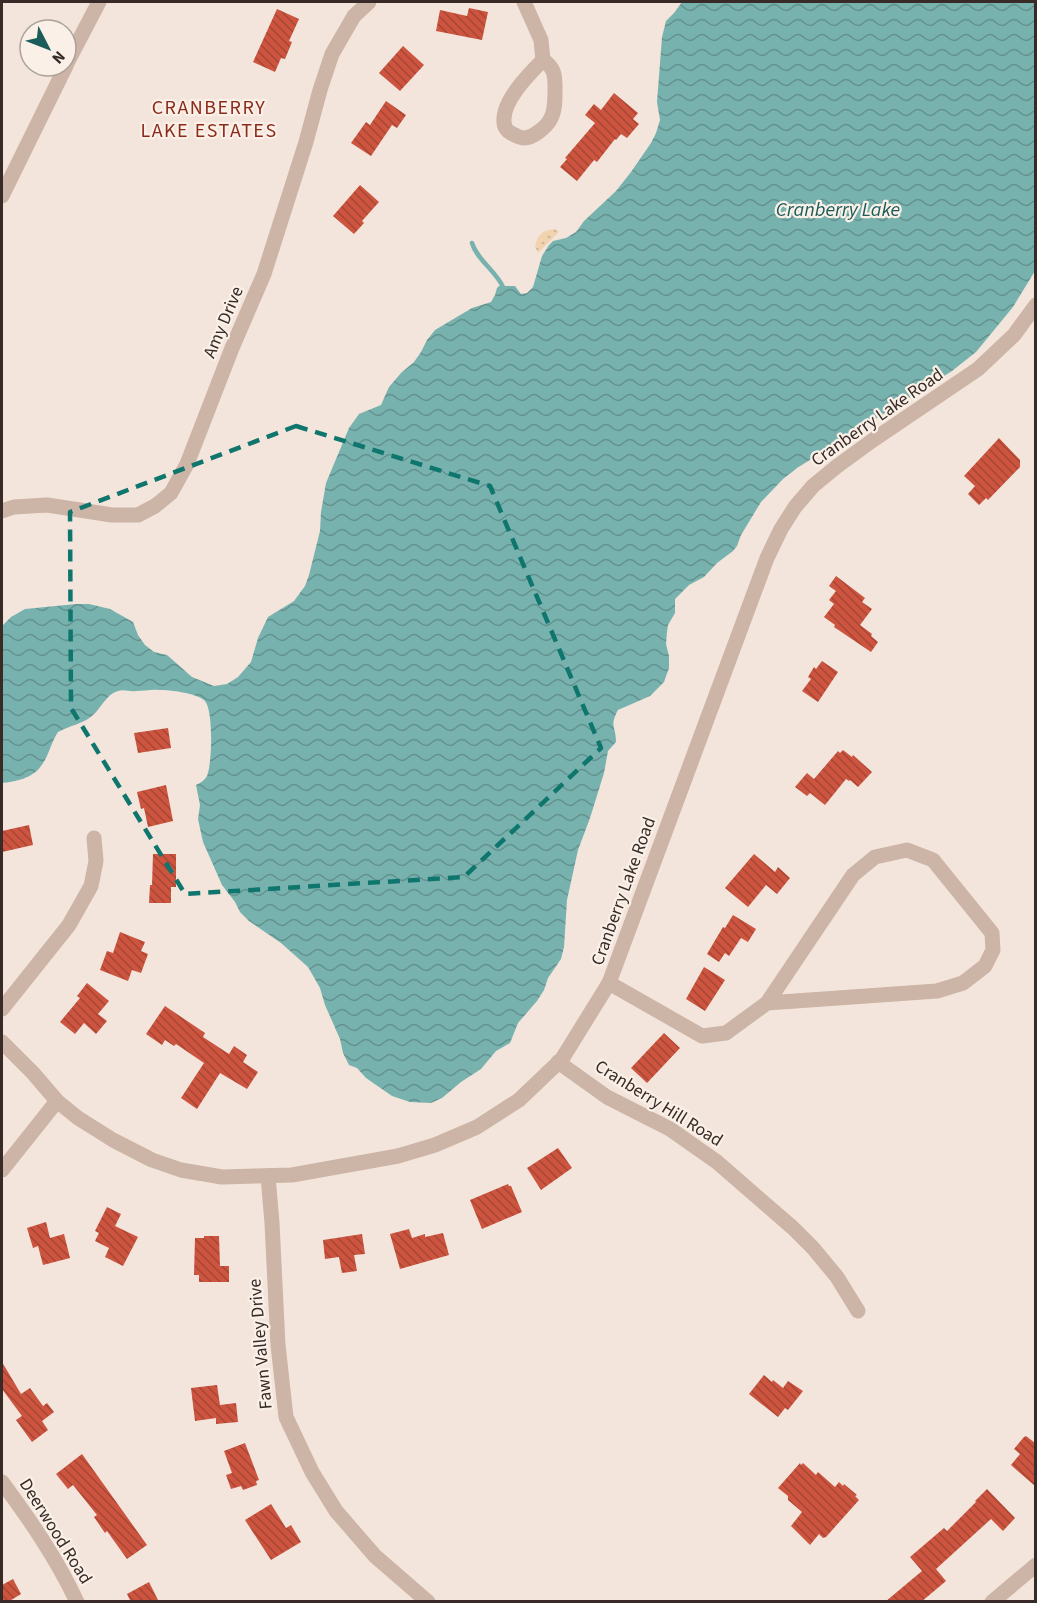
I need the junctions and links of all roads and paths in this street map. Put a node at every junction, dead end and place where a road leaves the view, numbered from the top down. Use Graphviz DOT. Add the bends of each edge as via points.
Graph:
graph roads {
  1 [pos="99,2"];
  2 [pos="369,2"];
  3 [pos="524,2"];
  4 [pos="78,43"];
  5 [pos="543,60"];
  6 [pos="60,78"];
  7 [pos="2,196"];
  8 [pos="1035,305"];
  9 [pos="2,511"];
  10 [pos="94,838"];
  11 [pos="609,983"];
  12 [pos="767,1003"];
  13 [pos="2,1009"];
  14 [pos="2,1042"];
  15 [pos="558,1062"];
  16 [pos="57,1101"];
  17 [pos="2,1170"];
  18 [pos="268,1176"];
  19 [pos="858,1311"];
  20 [pos="2,1482"];
  21 [pos="1035,1565"];
  22 [pos="78,1602"];
  23 [pos="428,1602"];
  24 [pos="992,1602"];
  1 -- 4 [label="street"];
  2 -- 9 [label="street, Amy Drive" via="354,16 332,54 264,274 187,464 171,493 138,515 47,505"];
  3 -- 5 [label="street" via="541,40"];
  5 -- 5 [label="street" via="552,66 555,105 543,128 523,138 506,129 506,111 512,97"];
  6 -- 7 [label="street"];
  8 -- 11 [label="street, Cranberry Lake Road" via="1014,335 978,369 813,486 781,529"];
  10 -- 13 [label="street" via="96,861 91,886 69,925"];
  11 -- 12 [label="street" via="702,1036 726,1034"];
  11 -- 15 [label="street, Cranberry Lake Road"];
  12 -- 12 [label="street" via="852,875 875,857 907,850 933,860 993,933 993,950 985,966 963,983 937,991"];
  14 -- 16 [label="street, Cranberry Lake Road"];
  15 -- 18 [label="street, Cranberry Lake Road" via="519,1100 477,1127 435,1145 349,1166"];
  15 -- 19 [label="street, Cranberry Hill Road" via="608,1097 670,1129 726,1169 819,1254"];
  16 -- 17 [label="street"];
  16 -- 18 [label="street, Cranberry Lake Road" via="113,1140 152,1160 222,1177"];
  18 -- 23 [label="street, Fawn Valley Drive" via="286,1417 336,1511 375,1556"];
  20 -- 22 [label="street, Deerwood Road" via="44,1541"];
  21 -- 24 [label="street"];
}
